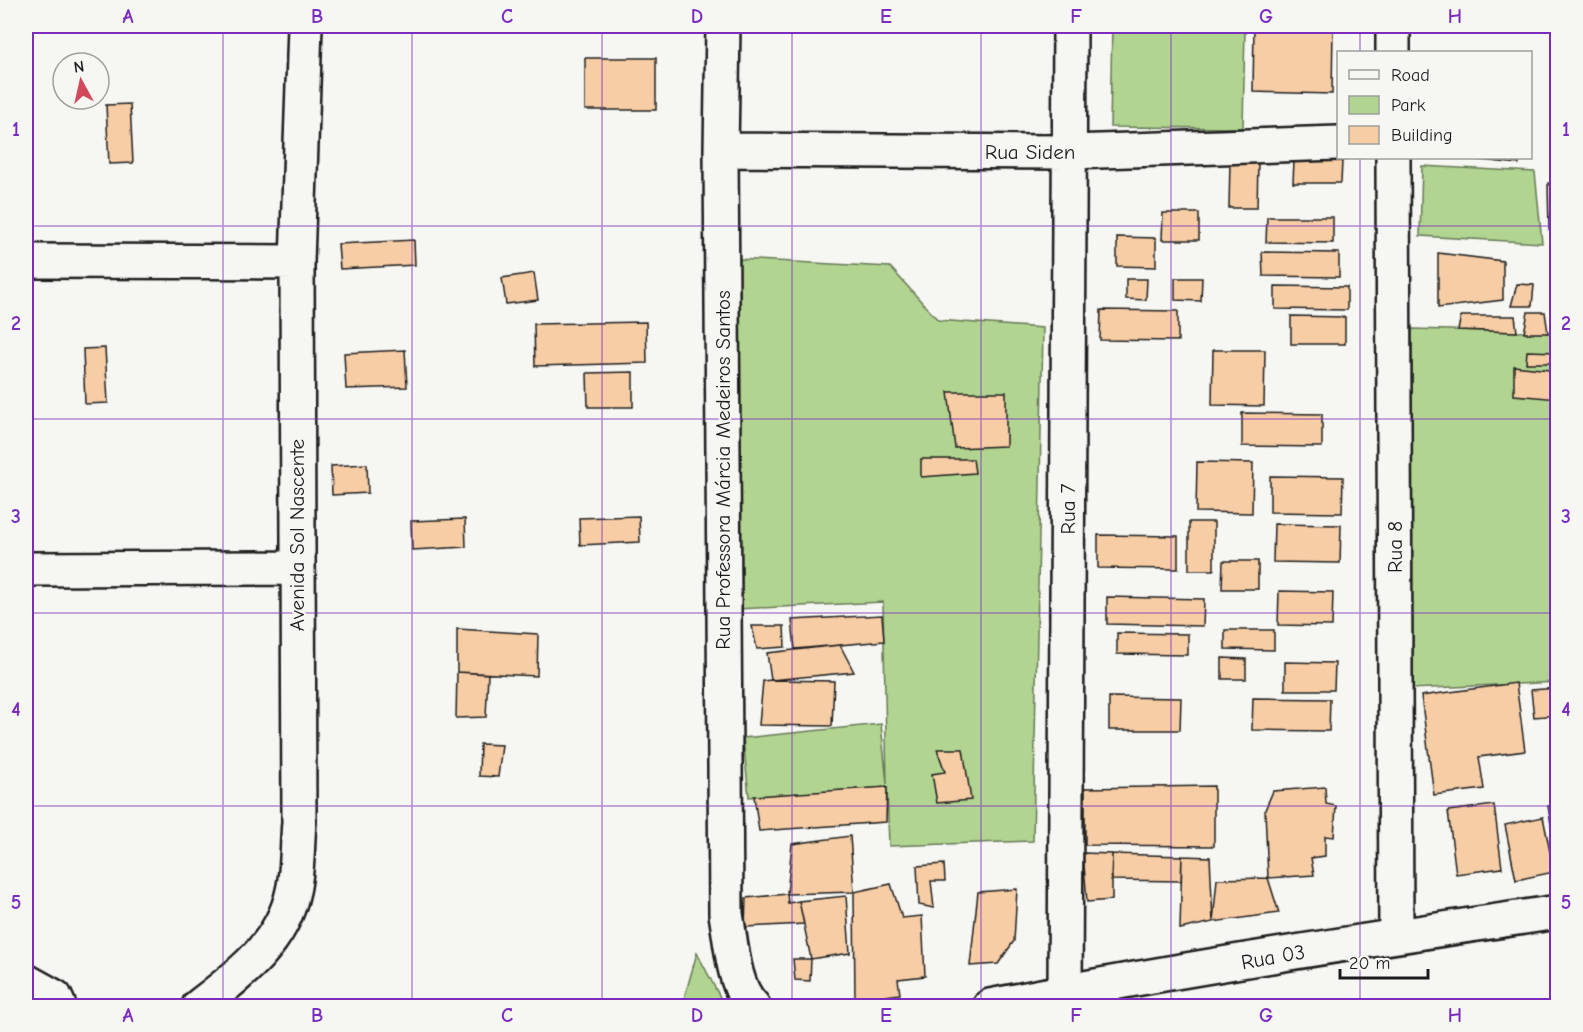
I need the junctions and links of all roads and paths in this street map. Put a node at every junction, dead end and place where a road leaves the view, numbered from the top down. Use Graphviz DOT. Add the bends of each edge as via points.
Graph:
graph roads {
  1 [pos="305,26"];
  2 [pos="723,26"];
  3 [pos="1070,26"];
  4 [pos="1393,26"];
  5 [pos="1393,51"];
  6 [pos="1337,143"];
  7 [pos="721,150"];
  8 [pos="1070,152"];
  9 [pos="1393,159"];
  10 [pos="26,261"];
  11 [pos="297,262"];
  12 [pos="297,567"];
  13 [pos="26,569"];
  14 [pos="1557,912"];
  15 [pos="1396,936"];
  16 [pos="26,981"];
  17 [pos="1065,992"];
  18 [pos="58,1006"];
  19 [pos="199,1006"];
  20 [pos="753,1006"];
  21 [pos="990,1006"];
  1 -- 11 [label="street, Avenida Sol Nascente"];
  2 -- 7 [label="street, Rua Professora Márcia Medeiros Santos"];
  3 -- 8 [label="street, Rua 7"];
  4 -- 5 [label="street"];
  6 -- 8 [label="street, Rua Siden"];
  7 -- 8 [label="street, Rua Siden"];
  7 -- 20 [label="street, Rua Professora Márcia Medeiros Santos" via="726,914 736,970 746,1000"];
  8 -- 17 [label="street, Rua 7"];
  9 -- 15 [label="street, Rua 8"];
  10 -- 11 [label="street"];
  11 -- 12 [label="street, Avenida Sol Nascente"];
  12 -- 13 [label="street"];
  12 -- 19 [label="street, Avenida Sol Nascente" via="298,822 294,890 284,922 261,954"];
  14 -- 15 [label="street, Rua 03"];
  15 -- 17 [label="street, Rua 03"];
  16 -- 18 [label="street" via="55,997"];
  17 -- 21 [label="street, Rua 03"];
}
